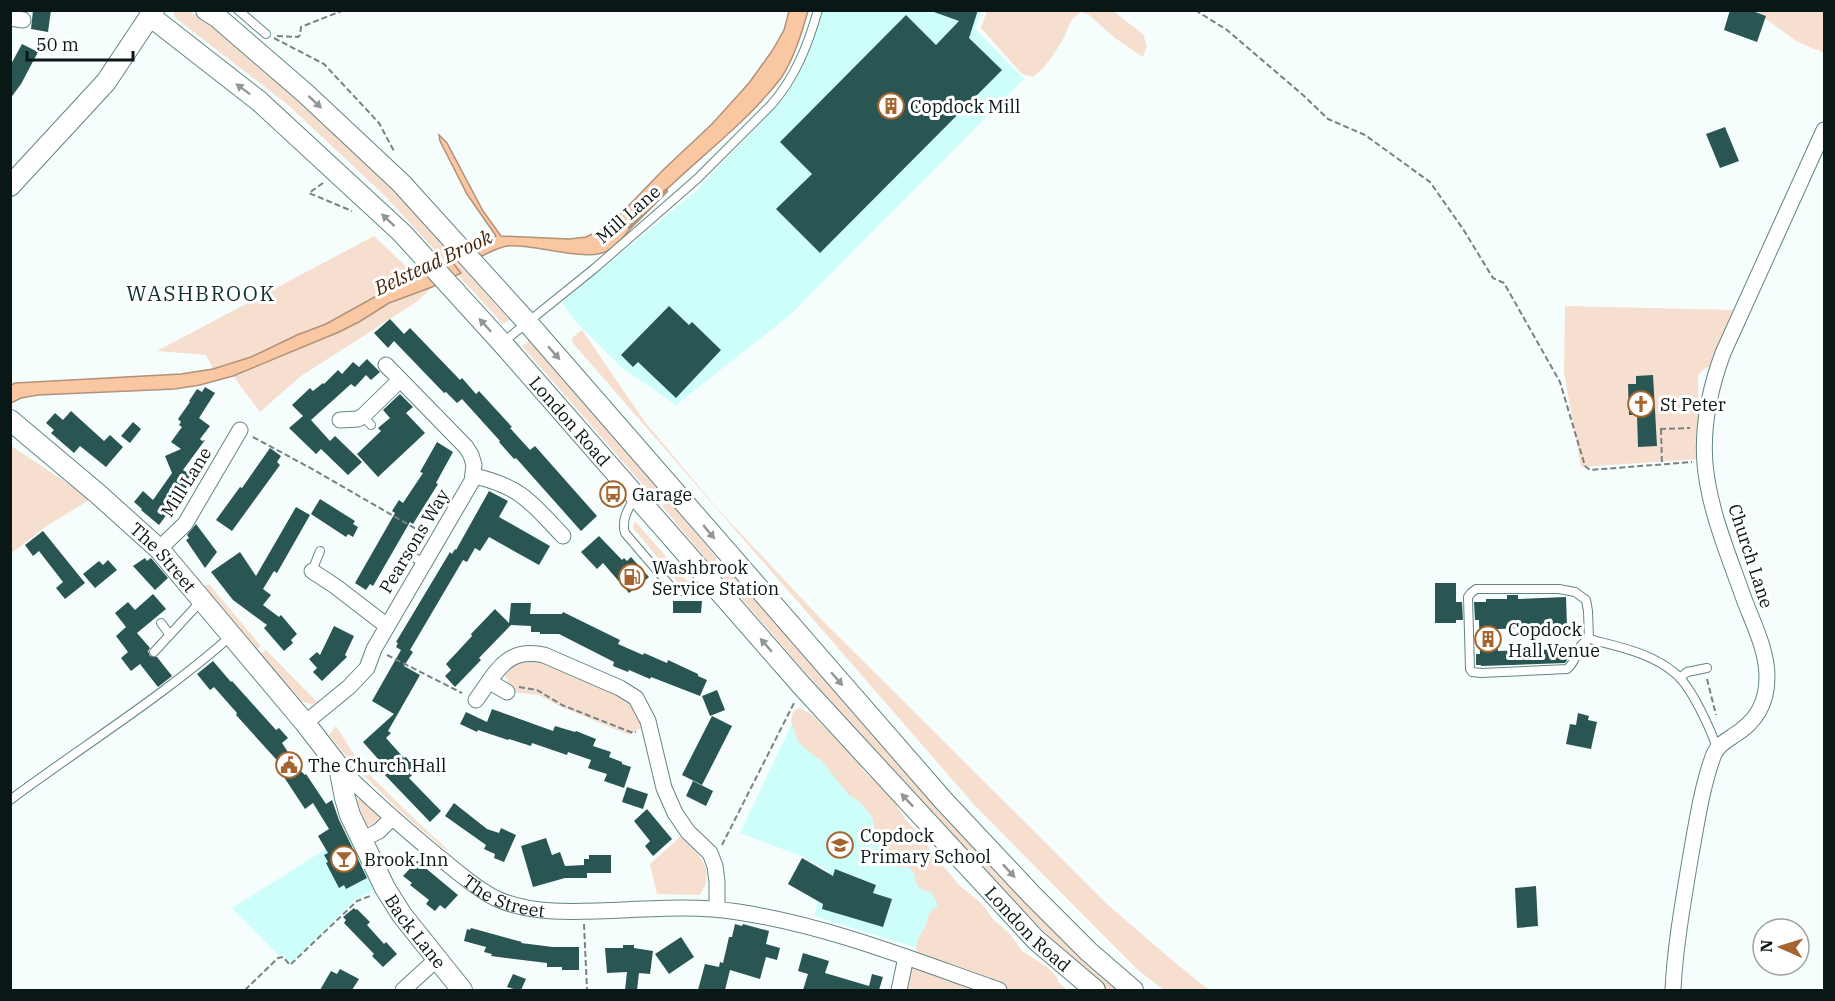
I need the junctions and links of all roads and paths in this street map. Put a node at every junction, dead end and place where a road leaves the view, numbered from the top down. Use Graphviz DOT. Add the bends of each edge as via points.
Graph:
graph roads {
  1 [pos="206,10"];
  2 [pos="238,10"];
  3 [pos="344,10"];
  4 [pos="818,10"];
  5 [pos="1195,10"];
  6 [pos="149,12"];
  7 [pos="266,34"];
  8 [pos="1824,130"];
  9 [pos="396,153"];
  10 [pos="10,186"];
  11 [pos="527,322"];
  12 [pos="502,343"];
  13 [pos="386,365"];
  14 [pos="400,380"];
  15 [pos="10,420"];
  16 [pos="340,420"];
  17 [pos="1706,427"];
  18 [pos="240,430"];
  19 [pos="1705,462"];
  20 [pos="1662,465"];
  21 [pos="474,476"];
  22 [pos="635,495"];
  23 [pos="563,536"];
  24 [pos="436,540"];
  25 [pos="159,549"];
  26 [pos="320,551"];
  27 [pos="312,571"];
  28 [pos="712,584"];
  29 [pos="202,600"];
  30 [pos="160,623"];
  31 [pos="387,626"];
  32 [pos="170,635"];
  33 [pos="232,635"];
  34 [pos="1589,639"];
  35 [pos="374,649"];
  36 [pos="154,652"];
  37 [pos="1706,668"];
  38 [pos="1680,678"];
  39 [pos="802,686"];
  40 [pos="499,688"];
  41 [pos="476,700"];
  42 [pos="305,723"];
  43 [pos="650,730"];
  44 [pos="1715,741"];
  45 [pos="339,767"];
  46 [pos="10,800"];
  47 [pos="392,818"];
  48 [pos="361,840"];
  49 [pos="710,853"];
  50 [pos="385,888"];
  51 [pos="717,909"];
  52 [pos="583,911"];
  53 [pos="906,957"];
  54 [pos="437,959"];
  55 [pos="245,990"];
  56 [pos="403,990"];
  57 [pos="462,990"];
  58 [pos="587,990"];
  59 [pos="899,990"];
  60 [pos="999,990"];
  61 [pos="1095,990"];
  62 [pos="1133,990"];
  63 [pos="1673,990"];
  1 -- 11 [label="street, London Road, one-way" via="306,93 401,183"];
  2 -- 7 [label="lane"];
  3 -- 7 [label="path" via="301,27 298,37"];
  4 -- 11 [label="lane, Mill Lane" via="802,59 771,105 697,179"];
  5 -- 20 [label="path" via="1227,30 1328,118 1365,135 1430,182 1493,278 1504,283 1542,348 1560,382 1585,466 1590,470"];
  6 -- 10 [label="street" via="106,82"];
  12 -- 6 [label="street, London Road, one-way" via="393,225 259,101"];
  7 -- 9 [label="path" via="324,64 379,123"];
  8 -- 17 [label="street, Church Lane" via="1723,353 1713,380"];
  11 -- 12 [label="lane, Mill Lane"];
  11 -- 62 [label="street, London Road, one-way" via="943,800 1032,895"];
  12 -- 22 [label="street, London Road"];
  13 -- 14 [label="street"];
  14 -- 16 [label="street" via="367,420"];
  14 -- 21 [label="street" via="466,447 473,459"];
  15 -- 25 [label="street, The Street"];
  17 -- 19 [label="street, Church Lane"];
  17 -- 20 [label="path" via="1660,429"];
  18 -- 24 [label="path"];
  18 -- 25 [label="street, Mill Lane" via="184,524"];
  19 -- 20 [label="path"];
  19 -- 44 [label="street, Church Lane" via="1711,497 1767,669 1765,700 1757,716 1742,731"];
  21 -- 23 [label="street" via="520,493"];
  21 -- 24 [label="street, Pearsons Way"];
  22 -- 28 [label="street, London Road"];
  22 -- 28 [label="lane" via="624,521 625,533 672,588 680,591"];
  24 -- 31 [label="street, Pearsons Way" via="417,560"];
  25 -- 29 [label="street, The Street"];
  26 -- 27 [label="lane"];
  27 -- 31 [label="street, Pearsons Way"];
  39 -- 28 [label="street, London Road, one-way"];
  29 -- 32 [label="lane"];
  29 -- 33 [label="street, The Street"];
  30 -- 32 [label="lane"];
  31 -- 35 [label="street, Pearsons Way"];
  32 -- 36 [label="lane"];
  33 -- 42 [label="street, The Street"];
  33 -- 46 [label="lane" via="167,689"];
  34 -- 34 [label="lane" via="1580,644 1567,669 1472,672 1468,597 1476,589 1575,592 1586,600"];
  34 -- 38 [label="lane" via="1630,650 1667,667"];
  35 -- 41 [label="path"];
  35 -- 42 [label="street, Pearsons Way" via="367,668 350,687"];
  37 -- 38 [label="lane"];
  37 -- 44 [label="path" via="1719,729"];
  38 -- 44 [label="lane"];
  39 -- 49 [label="path" via="720,848"];
  61 -- 39 [label="street, London Road, one-way" via="1036,940"];
  40 -- 41 [label="street"];
  40 -- 43 [label="path" via="537,690 562,705 633,733"];
  40 -- 43 [label="street" via="504,664 512,656 532,652 544,655 636,698"];
  42 -- 45 [label="street, The Street"];
  43 -- 49 [label="street" via="664,788 675,813"];
  44 -- 63 [label="street" via="1697,819"];
  45 -- 47 [label="street, The Street"];
  45 -- 48 [label="street, Back Lane" via="345,798"];
  47 -- 48 [label="street" via="379,831"];
  47 -- 52 [label="street, The Street" via="469,881 495,897 536,909"];
  48 -- 50 [label="street, Back Lane"];
  49 -- 51 [label="street" via="716,874"];
  50 -- 54 [label="street, Back Lane"];
  50 -- 55 [label="path" via="357,901 290,965 283,957 278,958"];
  51 -- 52 [label="street, The Street"];
  51 -- 53 [label="street, The Street" via="848,936"];
  52 -- 58 [label="path"];
  53 -- 59 [label="street"];
  53 -- 60 [label="street, The Street"];
  54 -- 56 [label="street"];
  54 -- 57 [label="street, Back Lane"];
}
